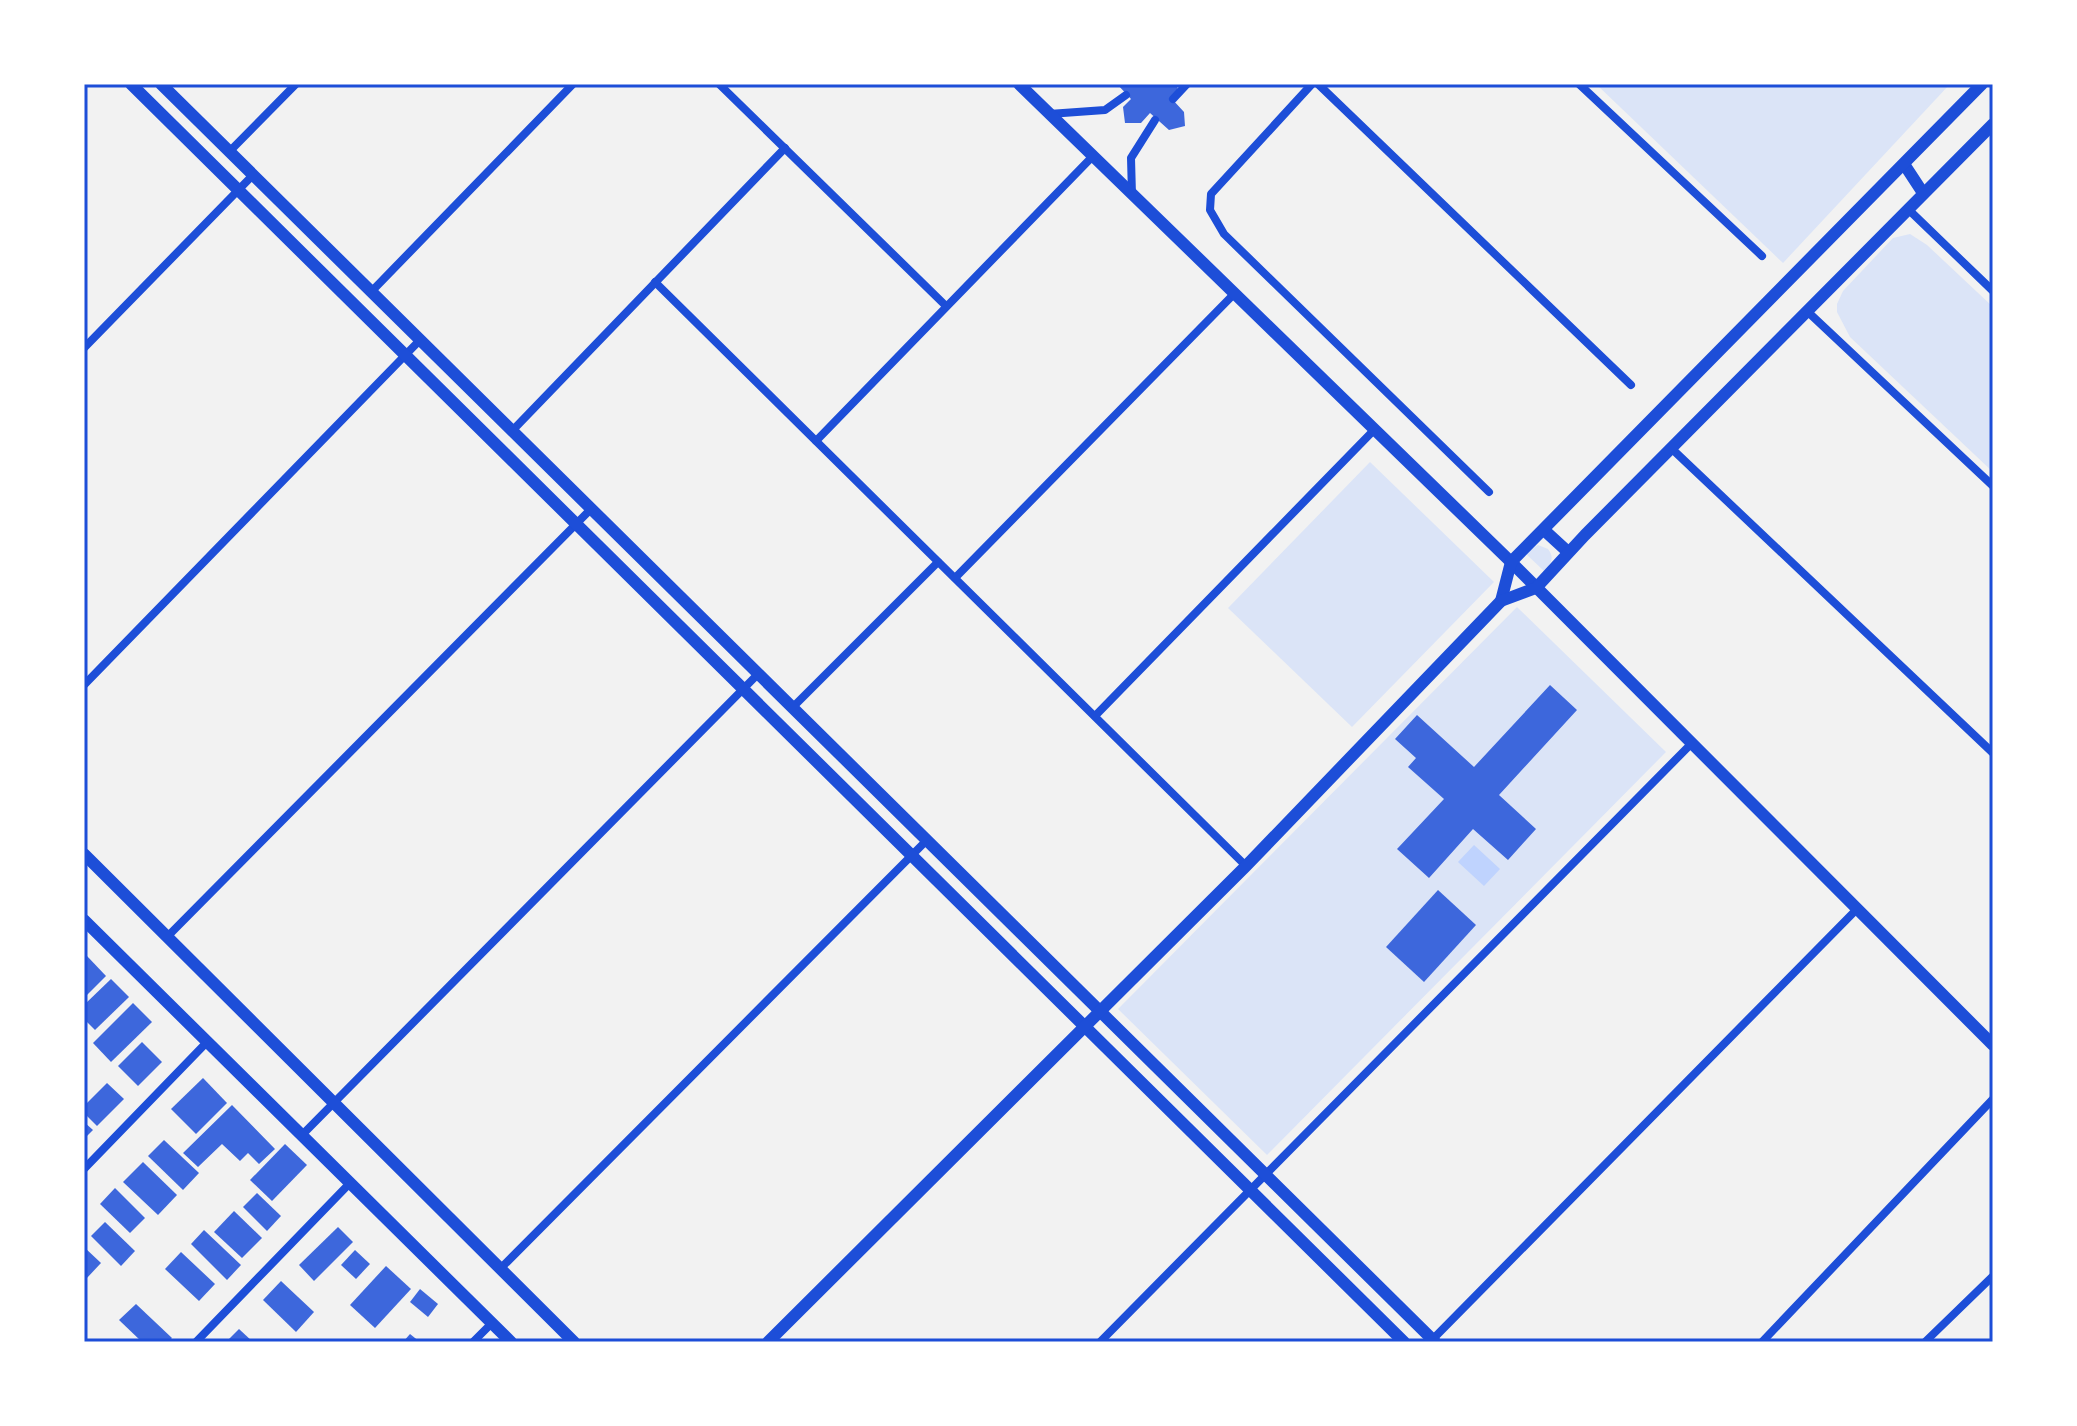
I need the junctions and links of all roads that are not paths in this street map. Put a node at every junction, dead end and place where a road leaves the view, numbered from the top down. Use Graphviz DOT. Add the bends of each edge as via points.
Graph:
graph roads {
  1 [pos="131,84"];
  2 [pos="161,84"];
  3 [pos="296,84"];
  4 [pos="573,84"];
  5 [pos="719,84"];
  6 [pos="1019,84"];
  7 [pos="1187,84"];
  8 [pos="1315,84"];
  9 [pos="1579,84"];
  10 [pos="1982,84"];
  11 [pos="1126,95"];
  12 [pos="1173,99"];
  13 [pos="1049,114"];
  14 [pos="1155,120"];
  15 [pos="1993,124"];
  16 [pos="785,148"];
  17 [pos="229,152"];
  18 [pos="1093,156"];
  19 [pos="1904,164"];
  20 [pos="253,175"];
  21 [pos="238,190"];
  22 [pos="1923,193"];
  23 [pos="1132,195"];
  24 [pos="1910,211"];
  25 [pos="1762,256"];
  26 [pos="655,282"];
  27 [pos="1993,291"];
  28 [pos="371,292"];
  29 [pos="1234,294"];
  30 [pos="946,306"];
  31 [pos="1808,312"];
  32 [pos="420,340"];
  33 [pos="84,348"];
  34 [pos="406,356"];
  35 [pos="1631,385"];
  36 [pos="1374,430"];
  37 [pos="512,431"];
  38 [pos="816,441"];
  39 [pos="1671,448"];
  40 [pos="1993,486"];
  41 [pos="1489,492"];
  42 [pos="591,509"];
  43 [pos="576,525"];
  44 [pos="1544,530"];
  45 [pos="1568,552"];
  46 [pos="938,562"];
  47 [pos="1511,562"];
  48 [pos="955,578"];
  49 [pos="1536,588"];
  50 [pos="1501,601"];
  51 [pos="758,674"];
  52 [pos="84,685"];
  53 [pos="743,689"];
  54 [pos="792,708"];
  55 [pos="1095,716"];
  56 [pos="1692,743"];
  57 [pos="1993,753"];
  58 [pos="927,840"];
  59 [pos="84,854"];
  60 [pos="912,856"];
  61 [pos="1246,866"];
  62 [pos="1857,909"];
  63 [pos="84,920"];
  64 [pos="167,937"];
  65 [pos="1099,1010"];
  66 [pos="1083,1025"];
  67 [pos="208,1041"];
  68 [pos="1993,1044"];
  69 [pos="1993,1099"];
  70 [pos="334,1103"];
  71 [pos="302,1135"];
  72 [pos="84,1169"];
  73 [pos="1265,1175"];
  74 [pos="350,1183"];
  75 [pos="1250,1190"];
  76 [pos="500,1269"];
  77 [pos="1993,1276"];
  78 [pos="492,1323"];
  79 [pos="1433,1341"];
  80 [pos="196,1342"];
  81 [pos="473,1342"];
  82 [pos="511,1342"];
  83 [pos="574,1342"];
  84 [pos="768,1342"];
  85 [pos="1100,1342"];
  86 [pos="1404,1342"];
  87 [pos="1762,1342"];
  88 [pos="1925,1342"];
  1 -- 21 [label="street"];
  2 -- 17 [label="street"];
  3 -- 17 [label="street"];
  4 -- 28 [label="street"];
  5 -- 16 [label="street"];
  6 -- 13 [label="street"];
  7 -- 12 [label="street"];
  8 -- 35 [label="street"];
  8 -- 41 [label="street" via="1211,194 1210,210 1224,234"];
  9 -- 25 [label="street"];
  10 -- 19 [label="street"];
  11 -- 13 [label="street" via="1105,110"];
  13 -- 18 [label="street"];
  14 -- 23 [label="street" via="1131,158"];
  15 -- 22 [label="street"];
  16 -- 26 [label="street"];
  16 -- 30 [label="street"];
  17 -- 20 [label="street"];
  18 -- 23 [label="street"];
  18 -- 30 [label="street"];
  19 -- 22 [label="street"];
  19 -- 44 [label="street"];
  20 -- 21 [label="street"];
  20 -- 28 [label="street"];
  21 -- 33 [label="street"];
  21 -- 34 [label="street"];
  22 -- 24 [label="street"];
  23 -- 29 [label="street"];
  24 -- 27 [label="street"];
  24 -- 31 [label="street"];
  26 -- 37 [label="street"];
  26 -- 38 [label="street"];
  28 -- 32 [label="street"];
  29 -- 36 [label="street"];
  29 -- 48 [label="street"];
  30 -- 38 [label="street"];
  31 -- 39 [label="street"];
  31 -- 40 [label="street"];
  32 -- 34 [label="street"];
  32 -- 37 [label="street"];
  34 -- 43 [label="street"];
  34 -- 52 [label="street"];
  36 -- 47 [label="street"];
  36 -- 55 [label="street"];
  37 -- 42 [label="street"];
  38 -- 46 [label="street"];
  39 -- 45 [label="street"];
  39 -- 57 [label="street"];
  42 -- 43 [label="street"];
  42 -- 51 [label="street"];
  43 -- 53 [label="street"];
  43 -- 64 [label="street"];
  44 -- 45 [label="street"];
  44 -- 47 [label="street"];
  45 -- 49 [label="street"];
  46 -- 48 [label="street"];
  46 -- 54 [label="street"];
  47 -- 49 [label="street"];
  47 -- 50 [label="street"];
  48 -- 55 [label="street"];
  49 -- 50 [label="street"];
  49 -- 56 [label="street"];
  50 -- 61 [label="street"];
  51 -- 53 [label="street"];
  51 -- 54 [label="street"];
  53 -- 60 [label="street"];
  53 -- 70 [label="street"];
  54 -- 58 [label="street"];
  55 -- 61 [label="street"];
  56 -- 62 [label="street"];
  56 -- 73 [label="street"];
  58 -- 60 [label="street"];
  58 -- 65 [label="street"];
  59 -- 64 [label="street"];
  60 -- 66 [label="street"];
  60 -- 76 [label="street"];
  61 -- 65 [label="street"];
  62 -- 68 [label="street"];
  62 -- 79 [label="street"];
  63 -- 67 [label="street"];
  64 -- 70 [label="street"];
  65 -- 66 [label="street"];
  65 -- 73 [label="street"];
  66 -- 75 [label="street"];
  66 -- 84 [label="street"];
  67 -- 71 [label="street"];
  67 -- 72 [label="street"];
  69 -- 87 [label="street"];
  70 -- 71 [label="street"];
  70 -- 76 [label="street"];
  71 -- 74 [label="street"];
  73 -- 75 [label="street"];
  73 -- 79 [label="street"];
  74 -- 78 [label="street"];
  74 -- 80 [label="street"];
  75 -- 85 [label="street"];
  75 -- 86 [label="street"];
  76 -- 83 [label="street"];
  77 -- 88 [label="street"];
  78 -- 81 [label="street"];
  78 -- 82 [label="street"];
}
